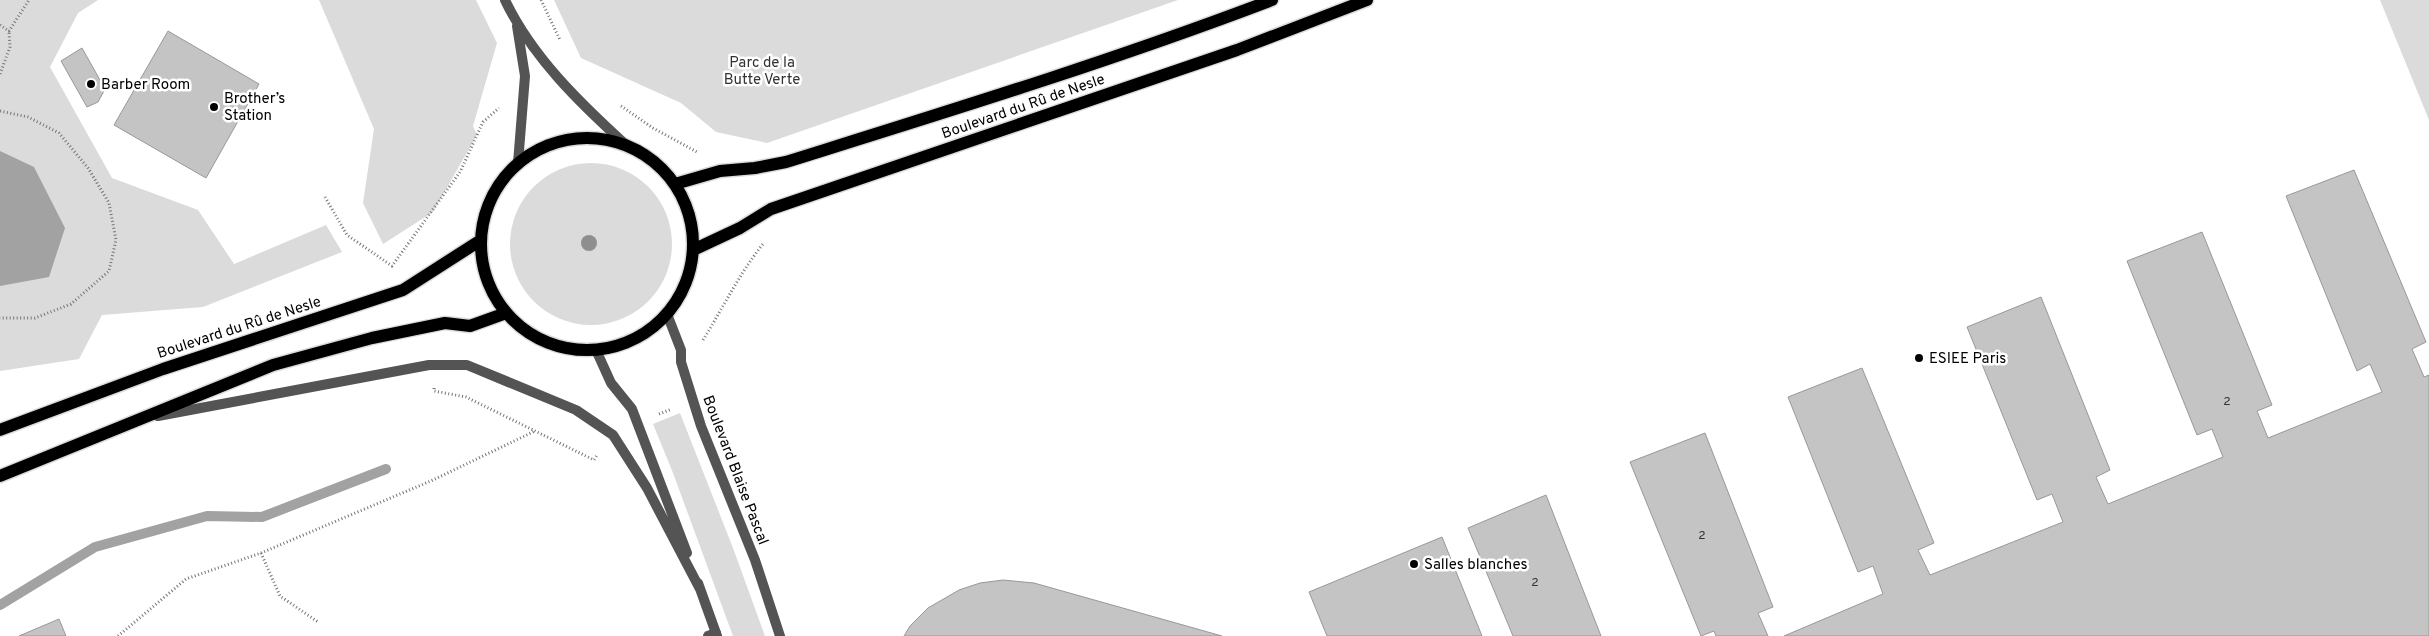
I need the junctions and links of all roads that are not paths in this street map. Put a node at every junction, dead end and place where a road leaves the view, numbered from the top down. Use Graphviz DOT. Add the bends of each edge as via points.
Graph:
graph roads {
  1 [pos="505,0"];
  2 [pos="1272,0"];
  3 [pos="1367,0"];
  4 [pos="517,26"];
  5 [pos="626,145"];
  6 [pos="518,163"];
  7 [pos="675,184"];
  8 [pos="480,240"];
  9 [pos="693,250"];
  10 [pos="506,313"];
  11 [pos="667,314"];
  12 [pos="596,350"];
  13 [pos="135,421"];
  14 [pos="0,430"];
  15 [pos="0,476"];
  16 [pos="700,589"];
  17 [pos="713,635"];
  18 [pos="780,636"];
  1 -- 4 [label="street"];
  2 -- 7 [label="main road" via="1056,77 795,160 720,171"];
  3 -- 9 [label="main road, Boulevard du Rû de Nesle" via="1237,50 772,209"];
  4 -- 5 [label="street" via="581,103"];
  4 -- 6 [label="street" via="525,76"];
  5 -- 6 [label="main road" via="602,138 577,138 544,146"];
  5 -- 7 [label="main road" via="651,159"];
  6 -- 8 [label="main road" via="496,189 488,206"];
  7 -- 9 [label="main road" via="688,212"];
  8 -- 10 [label="main road" via="486,277"];
  8 -- 14 [label="main road, Boulevard du Rû de Nesle" via="403,290 162,369"];
  9 -- 11 [label="main road" via="687,281"];
  10 -- 12 [label="main road" via="533,336 548,343 569,349"];
  10 -- 13 [label="main road" via="470,326 445,324 372,338 273,365"];
  11 -- 12 [label="main road" via="637,338"];
  11 -- 18 [label="street, Boulevard Blaise Pascal" via="681,350 681,362 701,426 755,560"];
  12 -- 16 [label="street" via="611,383 638,423"];
  13 -- 15 [label="main road"];
  13 -- 16 [label="street" via="429,365 467,365 576,410 613,435 647,488"];
  16 -- 17 [label="street"];
}
